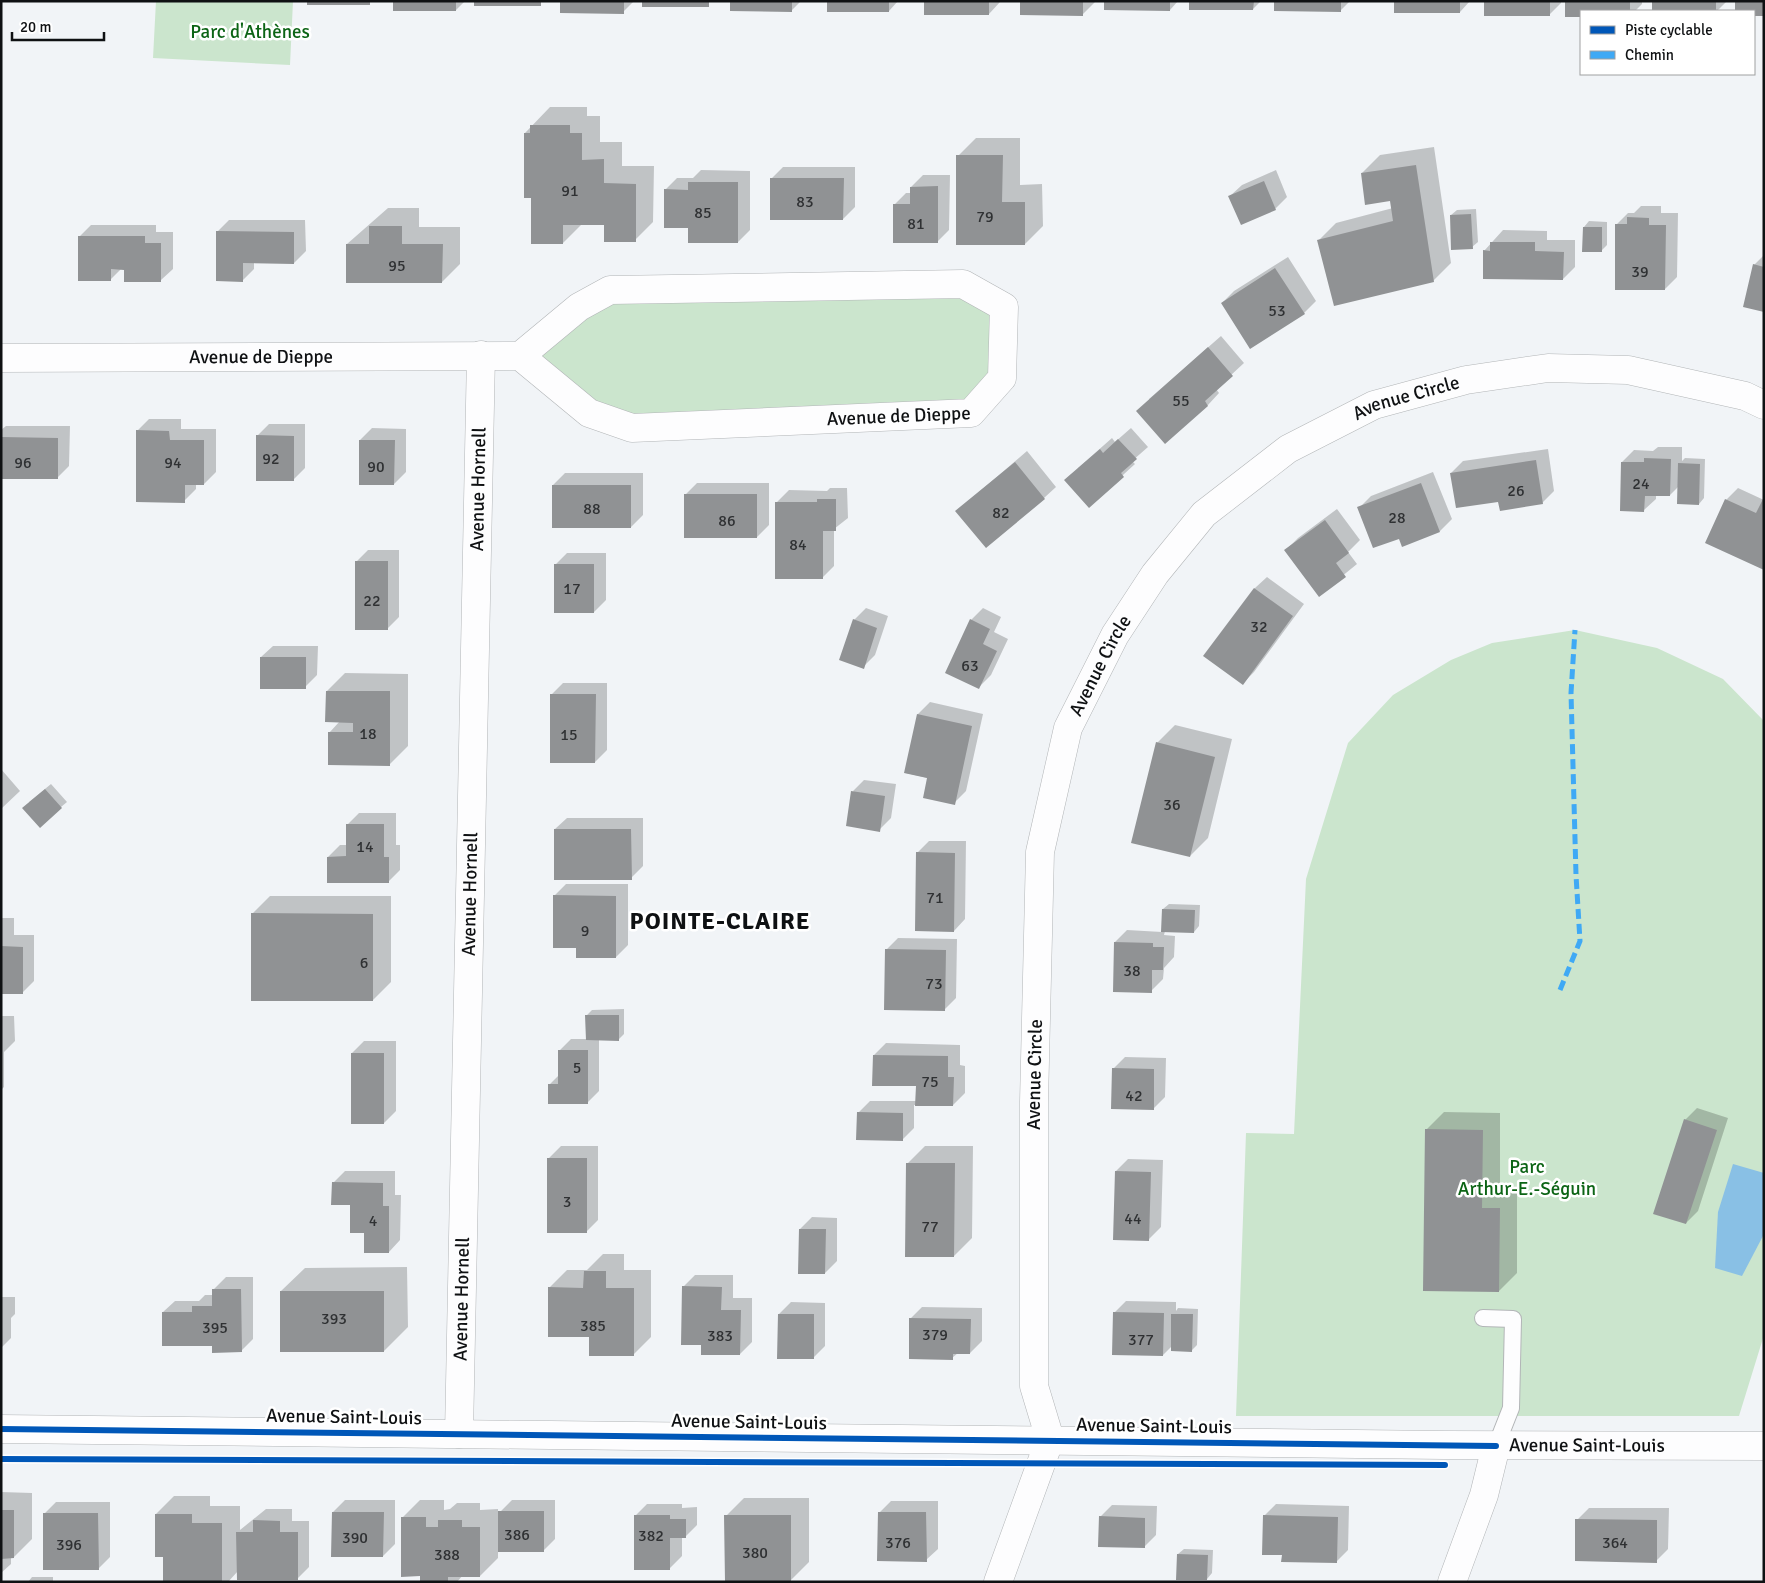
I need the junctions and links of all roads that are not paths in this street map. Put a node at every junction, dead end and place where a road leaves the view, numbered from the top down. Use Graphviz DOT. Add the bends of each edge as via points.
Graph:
graph roads {
  1 [pos="482,355"];
  2 [pos="520,356"];
  3 [pos="1,358"];
  4 [pos="1764,405"];
  5 [pos="1483,1318"];
  6 [pos="1,1429"];
  7 [pos="459,1434"];
  8 [pos="1050,1439"];
  9 [pos="1496,1446"];
  10 [pos="1764,1446"];
  11 [pos="998,1582"];
  12 [pos="1452,1582"];
  1 -- 2 [label="street, Avenue de Dieppe"];
  1 -- 3 [label="street, Avenue de Dieppe"];
  1 -- 7 [label="street, Avenue Hornell"];
  2 -- 2 [label="street, Avenue de Dieppe" via="589,413 632,428 971,413 1002,378 1004,307 963,284 610,290 579,307"];
  4 -- 8 [label="street, Avenue Circle" via="1745,396 1628,370 1548,368 1466,380 1374,405 1288,449 1204,514 1155,574 1114,635 1068,728 1040,852 1034,1102 1034,1386"];
  5 -- 9 [label="lane" via="1512,1319 1511,1408"];
  6 -- 7 [label="street, Avenue Saint-Louis"];
  7 -- 8 [label="street, Avenue Saint-Louis"];
  8 -- 9 [label="street, Avenue Saint-Louis"];
  8 -- 11 [label="street"];
  9 -- 10 [label="street, Avenue Saint-Louis"];
  9 -- 12 [label="street" via="1484,1495"];
}
